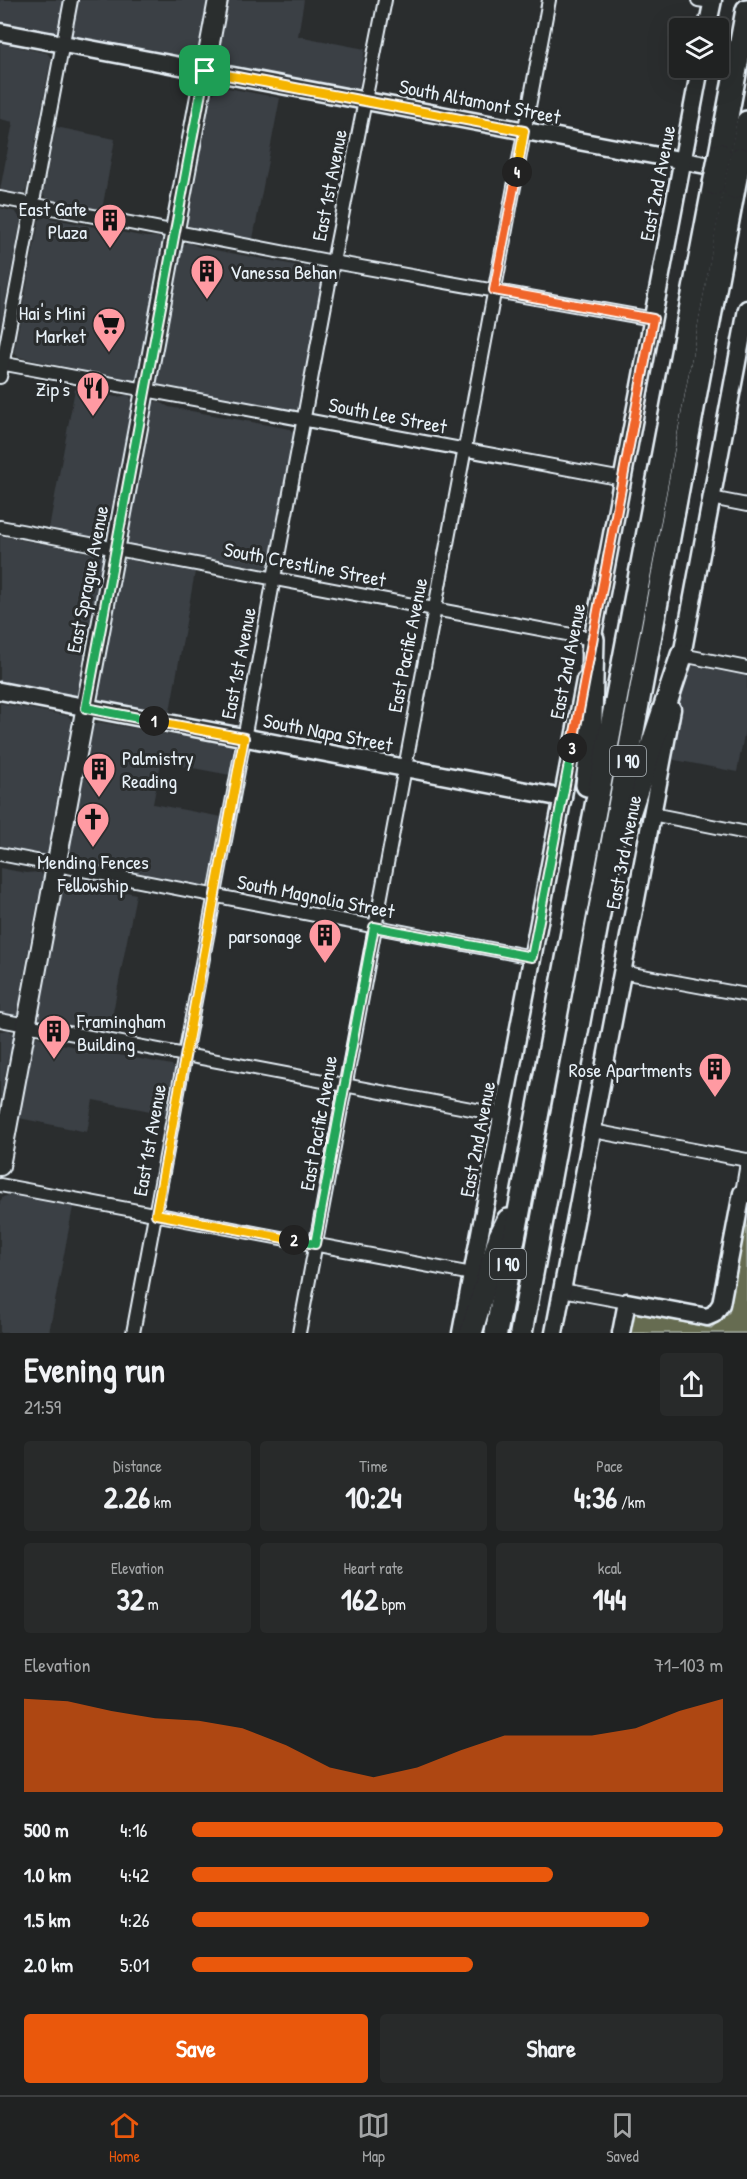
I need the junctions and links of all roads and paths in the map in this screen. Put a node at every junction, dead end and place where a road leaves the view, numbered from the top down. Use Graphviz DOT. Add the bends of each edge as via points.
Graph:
graph roads {
  1 [pos="71,0"];
  2 [pos="218,0"];
  3 [pos="385,0"];
  4 [pos="549,0"];
  5 [pos="708,1"];
  6 [pos="747,10"];
  7 [pos="707,18"];
  8 [pos="0,32"];
  9 [pos="62,44"];
  10 [pos="205,71"];
  11 [pos="698,78"];
  12 [pos="365,101"];
  13 [pos="747,122"];
  14 [pos="524,131"];
  15 [pos="682,161"];
  16 [pos="731,171"];
  17 [pos="0,198"];
  18 [pos="31,204"];
  19 [pos="175,232"];
  20 [pos="333,262"];
  21 [pos="494,290"];
  22 [pos="747,309"];
  23 [pos="653,319"];
  24 [pos="744,339"];
  25 [pos="1,364"];
  26 [pos="0,377"];
  27 [pos="146,389"];
  28 [pos="305,419"];
  29 [pos="464,449"];
  30 [pos="623,479"];
  31 [pos="711,498"];
  32 [pos="747,505"];
  33 [pos="0,527"];
  34 [pos="116,548"];
  35 [pos="274,578"];
  36 [pos="434,609"];
  37 [pos="593,639"];
  38 [pos="682,656"];
  39 [pos="747,668"];
  40 [pos="0,691"];
  41 [pos="86,708"];
  42 [pos="244,738"];
  43 [pos="404,768"];
  44 [pos="563,798"];
  45 [pos="652,814"];
  46 [pos="747,833"];
  47 [pos="0,854"];
  48 [pos="56,866"];
  49 [pos="584,868"];
  50 [pos="605,886"];
  51 [pos="214,896"];
  52 [pos="374,927"];
  53 [pos="532,957"];
  54 [pos="621,972"];
  55 [pos="747,995"];
  56 [pos="0,1020"];
  57 [pos="27,1025"];
  58 [pos="185,1056"];
  59 [pos="345,1085"];
  60 [pos="503,1115"];
  61 [pos="593,1131"];
  62 [pos="747,1162"];
  63 [pos="0,1166"];
  64 [pos="0,1185"];
  65 [pos="744,1193"];
  66 [pos="521,1196"];
  67 [pos="156,1214"];
  68 [pos="315,1244"];
  69 [pos="472,1274"];
  70 [pos="562,1290"];
  71 [pos="627,1302"];
  72 [pos="134,1333"];
  73 [pos="299,1333"];
  74 [pos="461,1333"];
  75 [pos="471,1333"];
  76 [pos="496,1333"];
  77 [pos="522,1333"];
  78 [pos="554,1333"];
  79 [pos="621,1333"];
  1 -- 9 [label="street"];
  2 -- 10 [label="main road, East Sprague Avenue"];
  3 -- 12 [label="street, East 1st Avenue"];
  4 -- 14 [label="street, East Pacific Avenue"];
  5 -- 7 [label="street"];
  6 -- 16 [label="highway, I 90"];
  8 -- 9 [label="street, South Altamont Street"];
  9 -- 10 [label="street, South Altamont Street"];
  9 -- 18 [label="street"];
  10 -- 12 [label="street, South Altamont Street"];
  10 -- 19 [label="main road, East Sprague Avenue"];
  11 -- 15 [label="street, East 2nd Avenue"];
  12 -- 14 [label="street, South Altamont Street"];
  12 -- 20 [label="street, East 1st Avenue"];
  13 -- 16 [label="highway, I 90"];
  14 -- 15 [label="street, South Altamont Street"];
  14 -- 21 [label="street, East Pacific Avenue"];
  15 -- 16 [label="street, South Altamont Street"];
  15 -- 23 [label="street, East 2nd Avenue"];
  16 -- 49 [label="highway, I 90"];
  16 -- 50 [label="highway, I 90"];
  17 -- 18 [label="street"];
  18 -- 19 [label="street"];
  18 -- 25 [label="street"];
  19 -- 20 [label="street"];
  19 -- 27 [label="main road, East Sprague Avenue"];
  20 -- 21 [label="street"];
  20 -- 28 [label="street, East 1st Avenue"];
  21 -- 23 [label="street"];
  21 -- 29 [label="street, East Pacific Avenue"];
  22 -- 24 [label="street, East 3rd Avenue"];
  23 -- 30 [label="street, East 2nd Avenue"];
  24 -- 31 [label="street, East 3rd Avenue"];
  25 -- 26 [label="street"];
  25 -- 27 [label="street, South Lee Street"];
  27 -- 28 [label="street, South Lee Street"];
  27 -- 34 [label="main road, East Sprague Avenue"];
  28 -- 29 [label="street, South Lee Street"];
  28 -- 35 [label="street, East 1st Avenue"];
  29 -- 30 [label="street, South Lee Street"];
  29 -- 36 [label="street, East Pacific Avenue"];
  30 -- 37 [label="street, East 2nd Avenue"];
  31 -- 32 [label="street"];
  31 -- 38 [label="street, East 3rd Avenue"];
  33 -- 34 [label="street, South Crestline Street"];
  34 -- 35 [label="street, South Crestline Street"];
  34 -- 41 [label="main road, East Sprague Avenue"];
  35 -- 36 [label="street, South Crestline Street"];
  35 -- 42 [label="street, East 1st Avenue"];
  36 -- 37 [label="street, South Crestline Street"];
  36 -- 43 [label="street, East Pacific Avenue"];
  37 -- 44 [label="street, East 2nd Avenue"];
  37 -- 49 [label="highway" via="590,758 582,827"];
  38 -- 39 [label="street"];
  38 -- 45 [label="street, East 3rd Avenue"];
  38 -- 50 [label="highway"];
  40 -- 41 [label="street, South Napa Street"];
  41 -- 42 [label="street, South Napa Street"];
  41 -- 48 [label="main road, East Sprague Avenue"];
  42 -- 43 [label="street, South Napa Street"];
  42 -- 51 [label="street, East 1st Avenue"];
  43 -- 44 [label="street, South Napa Street"];
  43 -- 52 [label="street, East Pacific Avenue"];
  44 -- 53 [label="street, East 2nd Avenue"];
  45 -- 46 [label="street"];
  45 -- 54 [label="street, East 3rd Avenue"];
  47 -- 48 [label="street, South Magnolia Street"];
  48 -- 51 [label="street, South Magnolia Street"];
  48 -- 57 [label="main road, East Sprague Avenue"];
  49 -- 66 [label="highway, I 90"];
  50 -- 77 [label="highway, I 90"];
  51 -- 52 [label="street, South Magnolia Street"];
  51 -- 58 [label="street, East 1st Avenue"];
  52 -- 53 [label="street, South Magnolia Street"];
  52 -- 59 [label="street, East Pacific Avenue"];
  53 -- 60 [label="street, East 2nd Avenue"];
  54 -- 55 [label="street"];
  54 -- 61 [label="street, East 3rd Avenue"];
  56 -- 57 [label="street"];
  57 -- 58 [label="street"];
  57 -- 63 [label="main road, East Sprague Avenue"];
  58 -- 59 [label="street"];
  58 -- 67 [label="street, East 1st Avenue"];
  59 -- 60 [label="street"];
  59 -- 68 [label="street, East Pacific Avenue"];
  60 -- 69 [label="street, East 2nd Avenue"];
  61 -- 62 [label="street"];
  61 -- 70 [label="street, East 3rd Avenue"];
  62 -- 65 [label="street"];
  64 -- 67 [label="street"];
  65 -- 71 [label="street" via="721,1304 714,1314 707,1317"];
  66 -- 75 [label="highway" via="500,1236"];
  66 -- 76 [label="highway, I 90"];
  67 -- 68 [label="street"];
  67 -- 72 [label="street, East 1st Avenue"];
  68 -- 69 [label="street"];
  68 -- 73 [label="street, East Pacific Avenue"];
  69 -- 74 [label="street, East 2nd Avenue"];
  70 -- 71 [label="street"];
  70 -- 78 [label="street, East 3rd Avenue"];
  71 -- 79 [label="street"];
}
